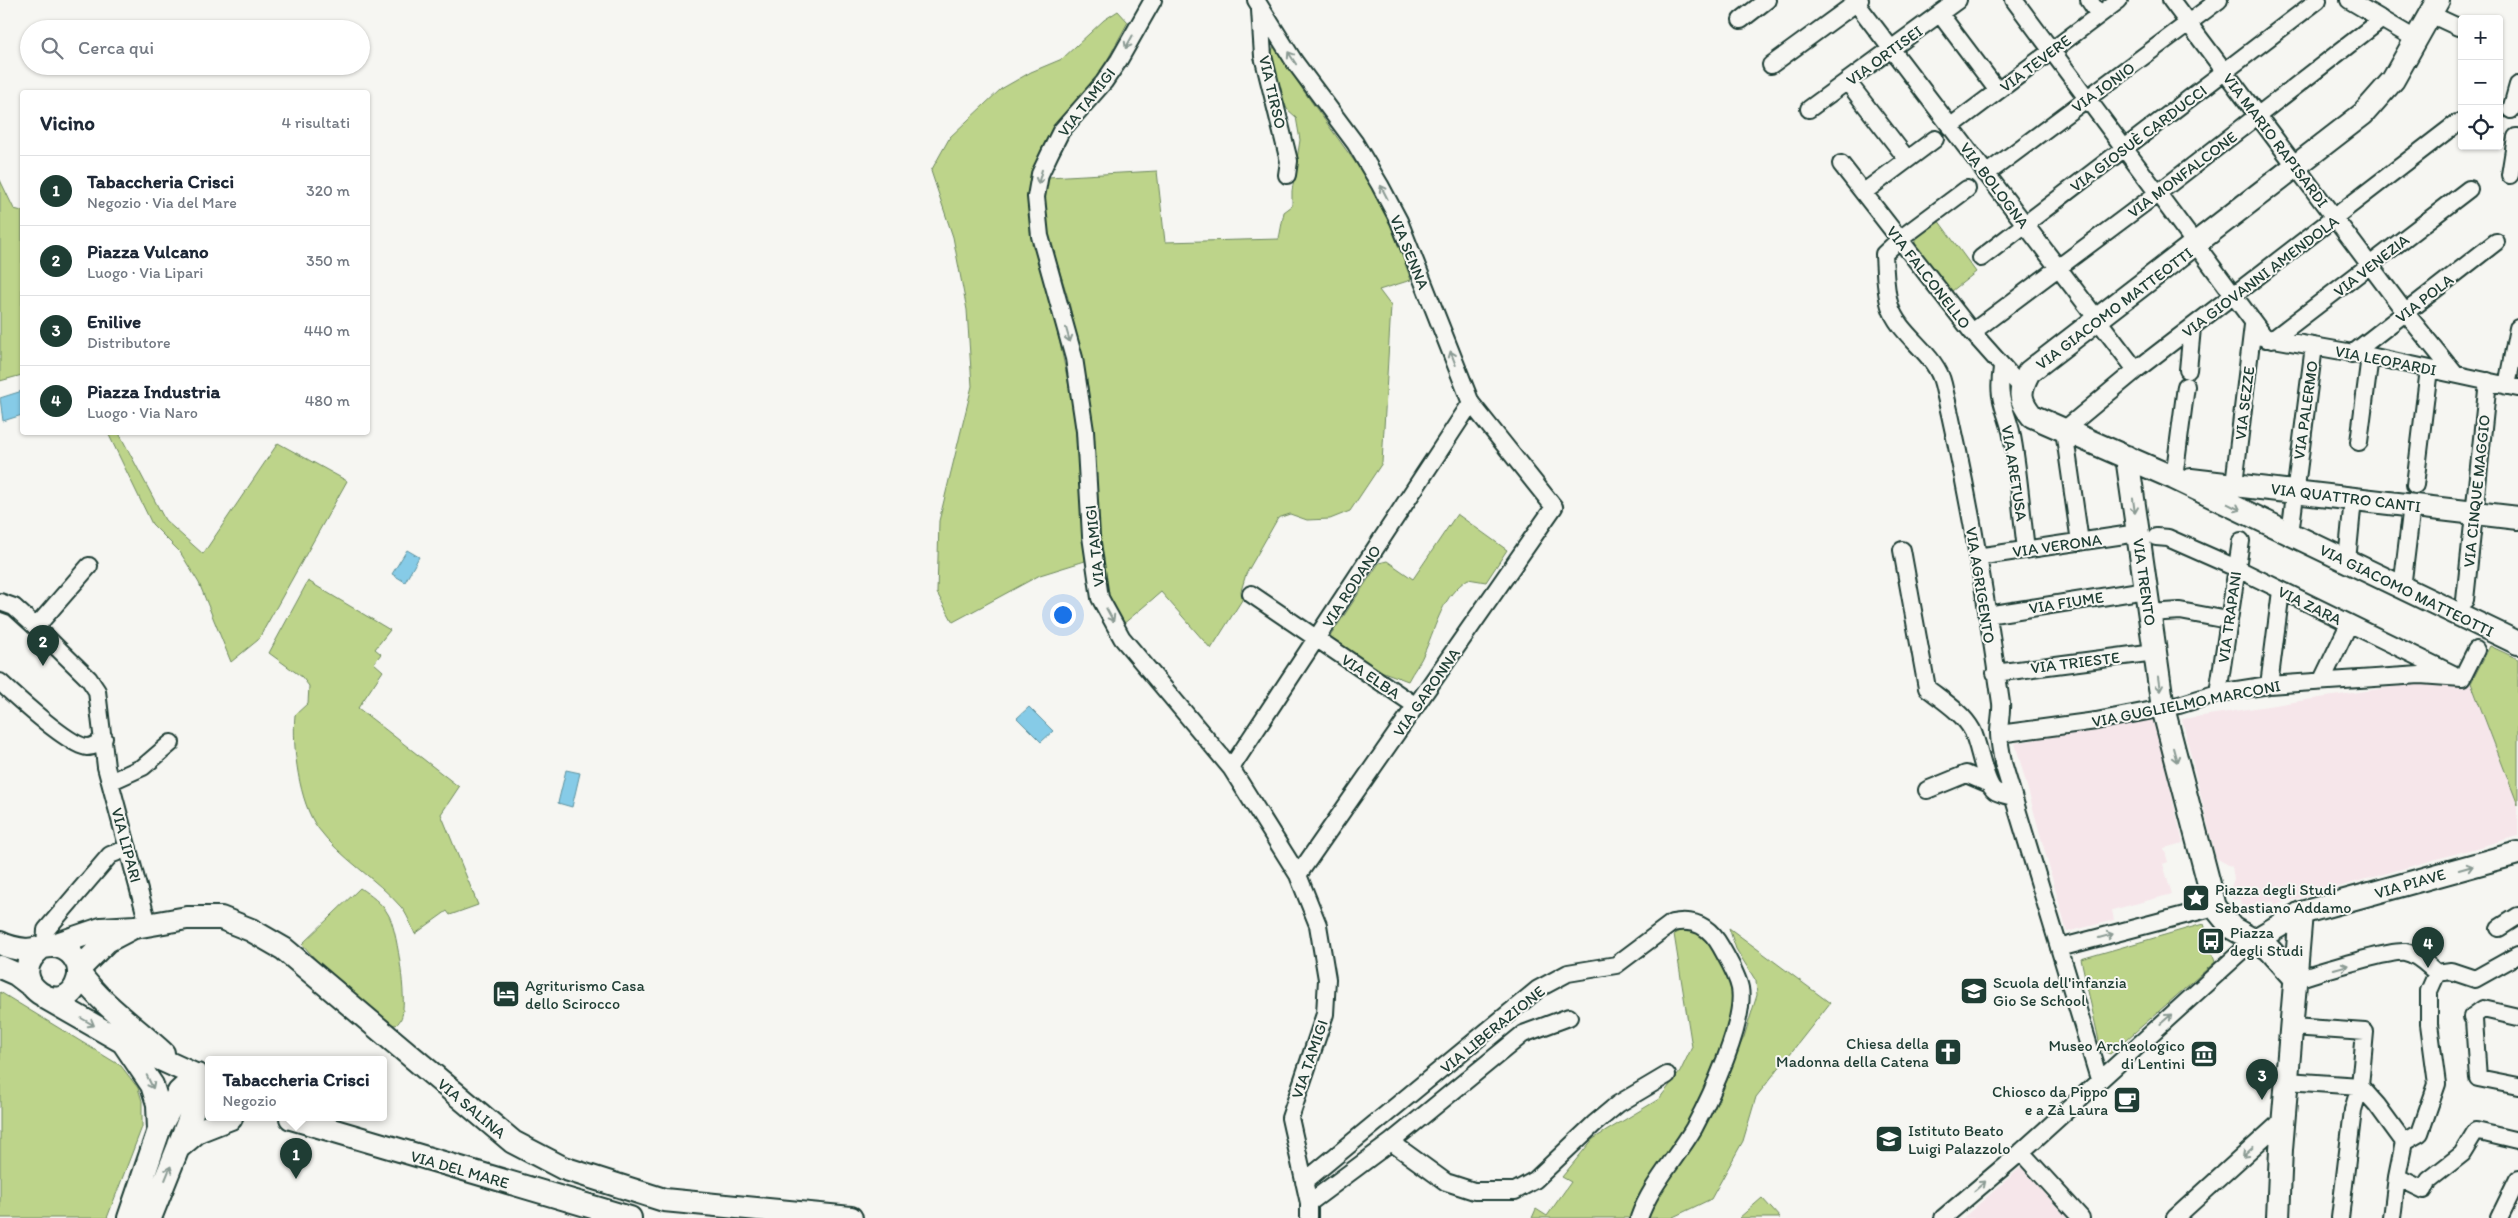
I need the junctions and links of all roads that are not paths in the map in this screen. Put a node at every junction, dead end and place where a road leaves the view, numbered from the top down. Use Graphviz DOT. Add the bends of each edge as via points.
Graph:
graph roads {
  1 [pos="1153,0"];
  2 [pos="1767,0"];
  3 [pos="1958,0"];
  4 [pos="2014,0"];
  5 [pos="2089,0"];
  6 [pos="2119,0"];
  7 [pos="2172,0"];
  8 [pos="2219,0"];
  9 [pos="2318,0"];
  10 [pos="1857,1"];
  11 [pos="2360,3"];
  12 [pos="1258,4"];
  13 [pos="2434,7"];
  14 [pos="1940,14"];
  15 [pos="2099,15"];
  16 [pos="2382,19"];
  17 [pos="1741,20"];
  18 [pos="2189,24"];
  19 [pos="2458,27"];
  20 [pos="2416,40"];
  21 [pos="1891,49"];
  22 [pos="2051,51"];
  23 [pos="1771,65"];
  24 [pos="2225,71"];
  25 [pos="1847,81"];
  26 [pos="2518,85"];
  27 [pos="1998,91"];
  28 [pos="2087,98"];
  29 [pos="1809,109"];
  30 [pos="2511,110"];
  31 [pos="2258,116"];
  32 [pos="2457,124"];
  33 [pos="1950,127"];
  34 [pos="2518,137"];
  35 [pos="1935,139"];
  36 [pos="2124,148"];
  37 [pos="1907,160"];
  38 [pos="1841,164"];
  39 [pos="2296,167"];
  40 [pos="1986,174"];
  41 [pos="1287,175"];
  42 [pos="2510,175"];
  43 [pos="1967,188"];
  44 [pos="2469,189"];
  45 [pos="1864,192"];
  46 [pos="2158,193"];
  47 [pos="2335,218"];
  48 [pos="2025,224"];
  49 [pos="1900,239"];
  50 [pos="2496,242"];
  51 [pos="2196,245"];
  52 [pos="1981,258"];
  53 [pos="2370,266"];
  54 [pos="2058,268"];
  55 [pos="2234,296"];
  56 [pos="2405,312"];
  57 [pos="2097,319"];
  58 [pos="1979,327"];
  59 [pos="2192,328"];
  60 [pos="2518,328"];
  61 [pos="2261,334"];
  62 [pos="2314,346"];
  63 [pos="2352,354"];
  64 [pos="2370,356"];
  65 [pos="2002,368"];
  66 [pos="2429,369"];
  67 [pos="2136,370"];
  68 [pos="2188,370"];
  69 [pos="2455,374"];
  70 [pos="2488,381"];
  71 [pos="2186,386"];
  72 [pos="2021,387"];
  73 [pos="2512,387"];
  74 [pos="1471,403"];
  75 [pos="2064,430"];
  76 [pos="2359,442"];
  77 [pos="2127,457"];
  78 [pos="2174,478"];
  79 [pos="2234,484"];
  80 [pos="2294,491"];
  81 [pos="2414,495"];
  82 [pos="2353,498"];
  83 [pos="1554,508"];
  84 [pos="2474,512"];
  85 [pos="2518,518"];
  86 [pos="2290,534"];
  87 [pos="2147,535"];
  88 [pos="2241,541"];
  89 [pos="2080,542"];
  90 [pos="2026,549"];
  91 [pos="1902,550"];
  92 [pos="1977,557"];
  93 [pos="2347,561"];
  94 [pos="89,566"];
  95 [pos="2236,568"];
  96 [pos="2402,588"];
  97 [pos="2146,590"];
  98 [pos="2281,591"];
  99 [pos="1250,594"];
  100 [pos="2465,600"];
  101 [pos="0,602"];
  102 [pos="2149,613"];
  103 [pos="1987,615"];
  104 [pos="2228,620"];
  105 [pos="2349,624"];
  106 [pos="36,627"];
  107 [pos="1316,639"];
  108 [pos="2518,643"];
  109 [pos="2476,650"];
  110 [pos="2155,652"];
  111 [pos="1995,673"];
  112 [pos="2462,678"];
  113 [pos="2322,680"];
  114 [pos="0,682"];
  115 [pos="2269,685"];
  116 [pos="2218,693"];
  117 [pos="1416,706"];
  118 [pos="2163,708"];
  119 [pos="1999,734"];
  120 [pos="104,738"];
  121 [pos="171,743"];
  122 [pos="86,747"];
  123 [pos="1231,768"];
  124 [pos="108,774"];
  125 [pos="1987,783"];
  126 [pos="1927,790"];
  127 [pos="2013,797"];
  128 [pos="128,848"];
  129 [pos="2518,853"];
  130 [pos="1298,875"];
  131 [pos="2215,907"];
  132 [pos="2301,913"];
  133 [pos="2518,916"];
  134 [pos="142,925"];
  135 [pos="2499,928"];
  136 [pos="2252,942"];
  137 [pos="0,943"];
  138 [pos="46,948"];
  139 [pos="2059,948"];
  140 [pos="2518,955"];
  141 [pos="0,967"];
  142 [pos="79,971"];
  143 [pos="2438,974"];
  144 [pos="2296,979"];
  145 [pos="37,991"];
  146 [pos="1569,1017"];
  147 [pos="2518,1017"];
  148 [pos="2292,1027"];
  149 [pos="123,1042"];
  150 [pos="177,1066"];
  151 [pos="1667,1075"];
  152 [pos="203,1078"];
  153 [pos="2098,1079"];
  154 [pos="2287,1081"];
  155 [pos="2360,1086"];
  156 [pos="2518,1086"];
  157 [pos="2284,1119"];
  158 [pos="224,1121"];
  159 [pos="301,1121"];
  160 [pos="159,1130"];
  161 [pos="2515,1140"];
  162 [pos="1391,1142"];
  163 [pos="2404,1142"];
  164 [pos="178,1148"];
  165 [pos="2021,1152"];
  166 [pos="2397,1177"];
  167 [pos="2518,1179"];
  168 [pos="1304,1182"];
  169 [pos="1309,1211"];
  170 [pos="129,1218"];
  171 [pos="150,1218"];
  172 [pos="630,1218"];
  173 [pos="851,1218"];
  174 [pos="1638,1218"];
  175 [pos="1943,1218"];
  176 [pos="2081,1218"];
  177 [pos="2175,1218"];
  178 [pos="2278,1218"];
  179 [pos="2340,1218"];
  180 [pos="2392,1218"];
  181 [pos="2499,1218"];
  1 -- 123 [label="street, VIA TAMIGI, one-way" via="1104,82 1061,131 1040,174 1037,207 1040,236 1074,358 1085,431 1091,536 1100,598 1122,638"];
  2 -- 17 [label="street"];
  3 -- 14 [label="street, VIA ORTISEI"];
  4 -- 22 [label="street"];
  5 -- 15 [label="street"];
  6 -- 15 [label="street, VIA TEVERE"];
  7 -- 18 [label="street, VIA MARIO RAPISARDI"];
  8 -- 18 [label="street, VIA IONIO"];
  9 -- 24 [label="street, VIA GIOSUÈ CARDUCCI"];
  10 -- 21 [label="street, VIA BOLOGNA"];
  10 -- 23 [label="street"];
  11 -- 16 [label="street"];
  12 -- 41 [label="street, VIA TIRSO" via="1263,56 1289,161"];
  74 -- 12 [label="street, VIA SENNA, one-way" via="1399,220 1355,143 1294,61"];
  13 -- 19 [label="street"];
  13 -- 20 [label="main road, VIA GIACOMO MATTEOTTI"];
  14 -- 21 [label="street, VIA ORTISEI"];
  14 -- 27 [label="street"];
  15 -- 22 [label="street, VIA TEVERE"];
  16 -- 20 [label="street"];
  16 -- 31 [label="street, VIA MONFALCONE"];
  18 -- 24 [label="street, VIA MARIO RAPISARDI"];
  18 -- 28 [label="street, VIA IONIO"];
  20 -- 39 [label="main road, VIA GIACOMO MATTEOTTI" via="2393,80 2363,114"];
  21 -- 25 [label="street, VIA ORTISEI"];
  21 -- 33 [label="street, VIA BOLOGNA"];
  22 -- 27 [label="street, VIA TEVERE"];
  22 -- 28 [label="street"];
  24 -- 31 [label="street, VIA MARIO RAPISARDI"];
  24 -- 36 [label="street, VIA GIOSUÈ CARDUCCI"];
  25 -- 29 [label="street, VIA ORTISEI"];
  25 -- 37 [label="street"];
  26 -- 30 [label="street"];
  27 -- 33 [label="street, VIA TEVERE"];
  28 -- 36 [label="street"];
  28 -- 40 [label="street, VIA IONIO"];
  31 -- 39 [label="street, VIA MARIO RAPISARDI"];
  31 -- 46 [label="street, VIA MONFALCONE"];
  32 -- 47 [label="street, VIA GIOVANNI AMENDOLA"];
  33 -- 40 [label="street, VIA BOLOGNA"];
  34 -- 42 [label="street"];
  35 -- 37 [label="street"];
  36 -- 46 [label="street"];
  36 -- 48 [label="street, VIA GIOSUÈ CARDUCCI"];
  37 -- 45 [label="street"];
  38 -- 45 [label="street, VIA FALCONELLO"];
  39 -- 47 [label="street, VIA MARIO RAPISARDI"];
  39 -- 51 [label="main road, VIA GIACOMO MATTEOTTI"];
  40 -- 48 [label="street, VIA BOLOGNA"];
  43 -- 49 [label="street"];
  44 -- 53 [label="street, VIA VENEZIA"];
  45 -- 49 [label="street, VIA FALCONELLO"];
  46 -- 51 [label="street"];
  46 -- 54 [label="street, VIA MONFALCONE"];
  47 -- 53 [label="street, VIA MARIO RAPISARDI"];
  47 -- 55 [label="street, VIA GIOVANNI AMENDOLA"];
  48 -- 52 [label="street, VIA GIOSUÈ CARDUCCI"];
  48 -- 54 [label="street, VIA BOLOGNA"];
  49 -- 65 [label="street, VIA FALCONELLO"];
  49 -- 92 [label="street, VIA AGRIGENTO" via="1884,254 1890,307 1942,381"];
  50 -- 56 [label="street, VIA POLA"];
  51 -- 55 [label="street"];
  51 -- 57 [label="main road, VIA GIACOMO MATTEOTTI"];
  53 -- 56 [label="street, VIA MARIO RAPISARDI"];
  53 -- 61 [label="street, VIA VENEZIA"];
  54 -- 57 [label="street, VIA BOLOGNA"];
  54 -- 58 [label="street, VIA MONFALCONE"];
  55 -- 59 [label="street, VIA GIOVANNI AMENDOLA"];
  55 -- 61 [label="street"];
  56 -- 63 [label="street, VIA POLA"];
  56 -- 69 [label="street, VIA MARIO RAPISARDI"];
  57 -- 67 [label="street, VIA BOLOGNA"];
  57 -- 72 [label="main road, VIA GIACOMO MATTEOTTI" via="2029,372"];
  59 -- 67 [label="street, VIA GIOVANNI AMENDOLA"];
  59 -- 68 [label="street"];
  60 -- 73 [label="street"];
  61 -- 62 [label="street, VIA LEOPARDI"];
  61 -- 79 [label="street, VIA SEZZE"];
  62 -- 63 [label="street, VIA LEOPARDI"];
  62 -- 80 [label="street, VIA PALERMO"];
  63 -- 64 [label="street, VIA LEOPARDI"];
  64 -- 66 [label="street, VIA LEOPARDI"];
  64 -- 76 [label="street"];
  65 -- 72 [label="street, VIA FALCONELLO"];
  65 -- 90 [label="street, VIA ARETUSA" via="1999,389 2011,431"];
  66 -- 69 [label="street, VIA LEOPARDI"];
  66 -- 81 [label="street"];
  67 -- 75 [label="street, VIA GIOVANNI AMENDOLA"];
  69 -- 70 [label="street, VIA LEOPARDI"];
  70 -- 73 [label="street, VIA LEOPARDI"];
  70 -- 84 [label="street, VIA CINQUE MAGGIO"];
  71 -- 78 [label="street"];
  72 -- 75 [label="main road, VIA GIACOMO MATTEOTTI" via="2022,404 2032,416"];
  74 -- 83 [label="street, VIA SENNA"];
  74 -- 107 [label="street, VIA RODANO"];
  75 -- 77 [label="main road, VIA GIACOMO MATTEOTTI"];
  75 -- 89 [label="street"];
  77 -- 78 [label="main road, VIA GIACOMO MATTEOTTI"];
  77 -- 87 [label="main road, VIA TRENTO, one-way"];
  78 -- 79 [label="main road, VIA QUATTRO CANTI"];
  78 -- 86 [label="main road, VIA GIACOMO MATTEOTTI, one-way"];
  79 -- 80 [label="main road, VIA QUATTRO CANTI"];
  80 -- 82 [label="main road, VIA QUATTRO CANTI"];
  80 -- 86 [label="street, VIA PALERMO"];
  81 -- 82 [label="main road, VIA QUATTRO CANTI"];
  81 -- 84 [label="main road, VIA QUATTRO CANTI"];
  81 -- 96 [label="street"];
  82 -- 93 [label="street"];
  83 -- 117 [label="street, VIA GARONNA"];
  84 -- 85 [label="main road, VIA QUATTRO CANTI"];
  84 -- 100 [label="street, VIA CINQUE MAGGIO"];
  86 -- 93 [label="main road, VIA GIACOMO MATTEOTTI"];
  87 -- 89 [label="street, VIA VERONA"];
  87 -- 95 [label="street, VIA ZARA" via="2168,538"];
  87 -- 97 [label="main road, VIA TRENTO"];
  88 -- 95 [label="street, VIA TRAPANI"];
  89 -- 90 [label="street, VIA VERONA"];
  90 -- 92 [label="street, VIA VERONA"];
  91 -- 125 [label="street" via="1927,688 1950,706 1971,729 1982,757"];
  92 -- 103 [label="street, VIA AGRIGENTO"];
  93 -- 96 [label="main road, VIA GIACOMO MATTEOTTI"];
  94 -- 106 [label="street"];
  95 -- 98 [label="street, VIA ZARA"];
  95 -- 104 [label="street, VIA TRAPANI"];
  96 -- 108 [label="main road, VIA GIACOMO MATTEOTTI"];
  97 -- 102 [label="main road, VIA TRENTO"];
  97 -- 103 [label="street, VIA FIUME"];
  98 -- 105 [label="street, VIA ZARA"];
  98 -- 115 [label="street"];
  99 -- 107 [label="street, VIA ELBA"];
  101 -- 106 [label="street, VIA LIPARI" via="14,608"];
  102 -- 104 [label="street" via="2180,611"];
  102 -- 110 [label="main road, VIA TRENTO"];
  103 -- 111 [label="street, VIA AGRIGENTO"];
  104 -- 116 [label="street, VIA TRAPANI"];
  105 -- 112 [label="street, VIA ZARA"];
  105 -- 113 [label="street"];
  106 -- 120 [label="street, VIA LIPARI" via="90,679 97,691"];
  107 -- 117 [label="street, VIA ELBA"];
  107 -- 123 [label="street, VIA RODANO"];
  109 -- 112 [label="street"];
  110 -- 111 [label="street, VIA TRIESTE"];
  110 -- 118 [label="main road, VIA TRENTO, one-way"];
  111 -- 119 [label="street, VIA AGRIGENTO" via="2001,706"];
  112 -- 113 [label="street, VIA GUGLIELMO MARCONI" via="2420,675"];
  113 -- 115 [label="street, VIA GUGLIELMO MARCONI"];
  114 -- 122 [label="street" via="49,726"];
  115 -- 116 [label="street, VIA GUGLIELMO MARCONI"];
  116 -- 118 [label="street, VIA GUGLIELMO MARCONI"];
  117 -- 130 [label="street, VIA GARONNA"];
  118 -- 119 [label="street, VIA GUGLIELMO MARCONI"];
  118 -- 131 [label="main road, VIA TRENTO, one-way"];
  119 -- 127 [label="street, VIA AGRIGENTO"];
  120 -- 122 [label="street" via="96,745"];
  120 -- 124 [label="street, VIA LIPARI"];
  121 -- 124 [label="street" via="143,766"];
  122 -- 124 [label="street"];
  123 -- 130 [label="street, VIA TAMIGI"];
  124 -- 128 [label="street, VIA LIPARI"];
  125 -- 126 [label="street" via="1966,774"];
  125 -- 127 [label="street" via="1996,792"];
  127 -- 139 [label="street, VIA AGRIGENTO"];
  128 -- 134 [label="street, VIA LIPARI"];
  128 -- 138 [label="street" via="110,856 46,930"];
  132 -- 129 [label="main road, VIA PIAVE, one-way"];
  130 -- 168 [label="street, VIA TAMIGI" via="1318,925 1327,979 1322,1023 1290,1118"];
  131 -- 136 [label="main road" via="2232,928"];
  139 -- 131 [label="street, one-way"];
  132 -- 136 [label="main road, VIA PIAVE"];
  132 -- 144 [label="main road"];
  133 -- 135 [label="street"];
  134 -- 138 [label="main road, VIA SALINA" via="101,929"];
  134 -- 142 [label="main road" via="107,942"];
  134 -- 173 [label="main road, VIA SALINA" via="187,918 221,918 252,930 284,949 513,1142 563,1168 664,1200"];
  136 -- 144 [label="main road" via="2269,949"];
  153 -- 136 [label="street, one-way"];
  137 -- 138 [label="main road" via="24,950"];
  138 -- 142 [label="main road" via="59,947 72,955"];
  138 -- 145 [label="main road" via="29,961 27,968"];
  139 -- 153 [label="street, VIA AGRIGENTO"];
  140 -- 143 [label="street" via="2475,979 2451,971"];
  141 -- 145 [label="main road" via="16,974"];
  142 -- 145 [label="main road" via="72,991 55,999"];
  142 -- 150 [label="main road" via="114,1012 132,1024"];
  144 -- 143 [label="street, one-way" via="2405,952 2420,958"];
  143 -- 163 [label="street" via="2429,991 2429,1024 2437,1084 2420,1133"];
  144 -- 148 [label="main road"];
  145 -- 149 [label="main road, one-way"];
  146 -- 162 [label="street" via="1523,1034"];
  147 -- 156 [label="street" via="2483,1009 2472,1017 2478,1078"];
  148 -- 154 [label="main road"];
  148 -- 155 [label="street" via="2365,1032"];
  149 -- 150 [label="main road"];
  149 -- 160 [label="main road, one-way" via="152,1084 158,1104"];
  150 -- 152 [label="main road"];
  151 -- 162 [label="street" via="1618,1104 1535,1180 1514,1191 1474,1191 1446,1182"];
  152 -- 160 [label="main road" via="179,1092"];
  152 -- 164 [label="main road"];
  153 -- 165 [label="street"];
  154 -- 155 [label="street"];
  154 -- 157 [label="main road"];
  155 -- 163 [label="street"];
  155 -- 179 [label="street" via="2353,1110"];
  157 -- 177 [label="street, one-way"];
  157 -- 178 [label="main road"];
  158 -- 164 [label="main road" via="198,1131"];
  159 -- 172 [label="main road, VIA DEL MARE"];
  160 -- 170 [label="main road"];
  161 -- 166 [label="street" via="2476,1130 2462,1154 2428,1180 2424,1190"];
  162 -- 169 [label="street"];
  163 -- 166 [label="street"];
  171 -- 164 [label="main road, one-way"];
  175 -- 165 [label="street, one-way"];
  165 -- 176 [label="street"];
  166 -- 180 [label="street"];
  167 -- 181 [label="street"];
  168 -- 169 [label="street"];
  168 -- 174 [label="street, VIA LIBERAZIONE" via="1538,989 1568,973 1616,965 1672,923 1701,924 1717,940 1740,989 1738,1020 1728,1053 1694,1128 1647,1195"];
}
